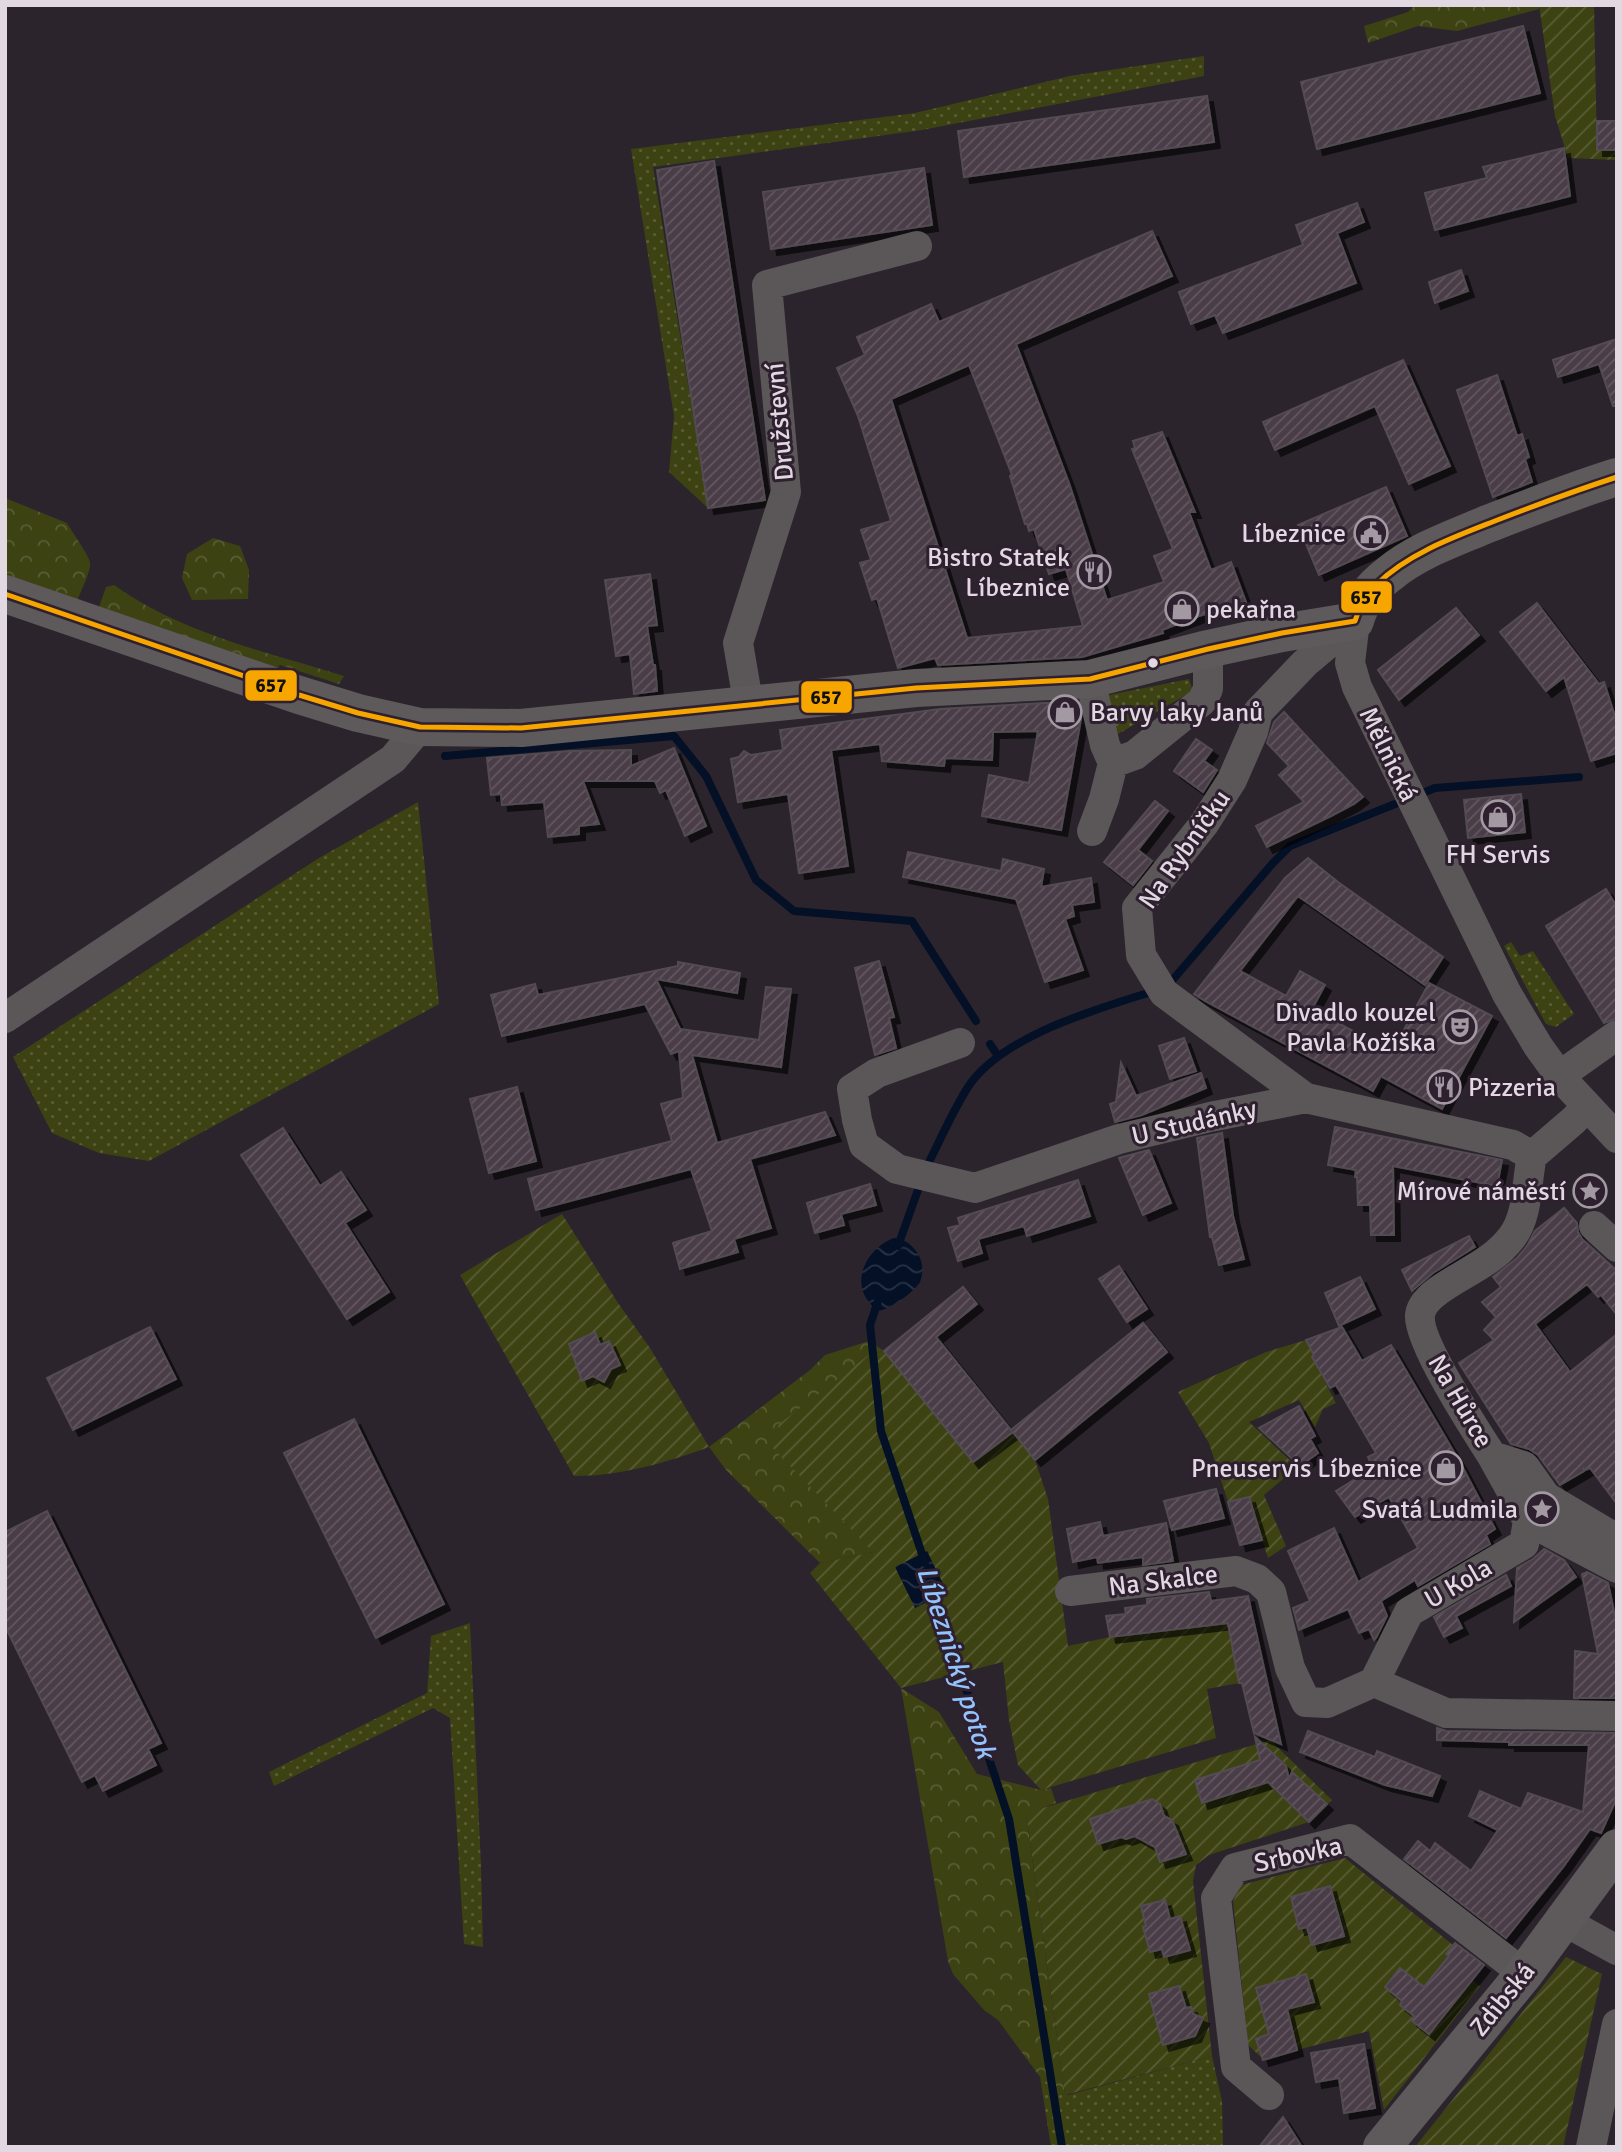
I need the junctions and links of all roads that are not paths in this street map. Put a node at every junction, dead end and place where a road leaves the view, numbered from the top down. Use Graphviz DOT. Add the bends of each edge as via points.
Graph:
graph roads {
  1 [pos="917,246"];
  2 [pos="1617,477"];
  3 [pos="5,594"];
  4 [pos="1354,621"];
  5 [pos="1208,649"];
  6 [pos="1090,679"];
  7 [pos="749,706"];
  8 [pos="420,727"];
  9 [pos="1113,762"];
  10 [pos="1092,831"];
  11 [pos="5,1018"];
  12 [pos="1617,1035"];
  13 [pos="960,1043"];
  14 [pos="1561,1078"];
  15 [pos="1306,1098"];
  16 [pos="1587,1106"];
  17 [pos="1617,1138"];
  18 [pos="1532,1156"];
  19 [pos="1594,1226"];
  20 [pos="1617,1247"];
  21 [pos="1492,1456"];
  22 [pos="1528,1521"];
  23 [pos="1617,1539"];
  24 [pos="1617,1568"];
  25 [pos="1070,1591"];
  26 [pos="1374,1682"];
  27 [pos="1617,1716"];
  28 [pos="1617,1848"];
  29 [pos="1564,1921"];
  30 [pos="1617,1950"];
  31 [pos="1524,1974"];
  32 [pos="1617,2024"];
  33 [pos="1269,2095"];
  34 [pos="1382,2147"];
  35 [pos="1591,2147"];
  1 -- 7 [label="street, Družstevní" via="767,285 786,492 738,643"];
  2 -- 4 [label="street, Mělnická" via="1569,492 1415,556 1373,588"];
  3 -- 8 [label="street" via="299,695"];
  4 -- 5 [label="street"];
  4 -- 14 [label="street, Mělnická" via="1350,663 1357,687 1507,994"];
  4 -- 15 [label="street, Na Rybníčku" via="1258,712 1232,780 1205,824 1138,908 1141,956 1164,993"];
  5 -- 6 [label="street"];
  5 -- 9 [label="street" via="1208,689 1202,701 1135,755"];
  6 -- 7 [label="street" via="916,688"];
  6 -- 9 [label="street"];
  7 -- 8 [label="street" via="521,728"];
  8 -- 11 [label="street" via="393,759"];
  9 -- 10 [label="street"];
  12 -- 14 [label="street"];
  13 -- 15 [label="street, U Studánky" via="877,1073 852,1089 864,1145 897,1169 975,1188 1119,1139"];
  14 -- 16 [label="street, Mělnická"];
  15 -- 18 [label="street, U Studánky" via="1513,1146"];
  16 -- 17 [label="street, Mělnická"];
  16 -- 18 [label="street"];
  18 -- 21 [label="street, Na Hůrce" via="1521,1220 1511,1238 1485,1262 1435,1293 1420,1312 1425,1337 1457,1401"];
  19 -- 20 [label="street"];
  21 -- 22 [label="street"];
  21 -- 23 [label="street, Na Hůrce" via="1524,1466 1546,1497"];
  22 -- 24 [label="street"];
  22 -- 26 [label="street, U Kola" via="1524,1544 1409,1612"];
  25 -- 26 [label="street, Na Skalce" via="1236,1571 1271,1592 1290,1668 1306,1702 1327,1703"];
  26 -- 27 [label="street" via="1446,1713"];
  28 -- 29 [label="street, Zdibská"];
  29 -- 30 [label="street"];
  29 -- 31 [label="street, Zdibská"];
  31 -- 33 [label="street, Srbovka" via="1350,1839 1235,1868 1216,1898 1236,2067"];
  31 -- 34 [label="street, Zdibská"];
  32 -- 35 [label="street"];
}
